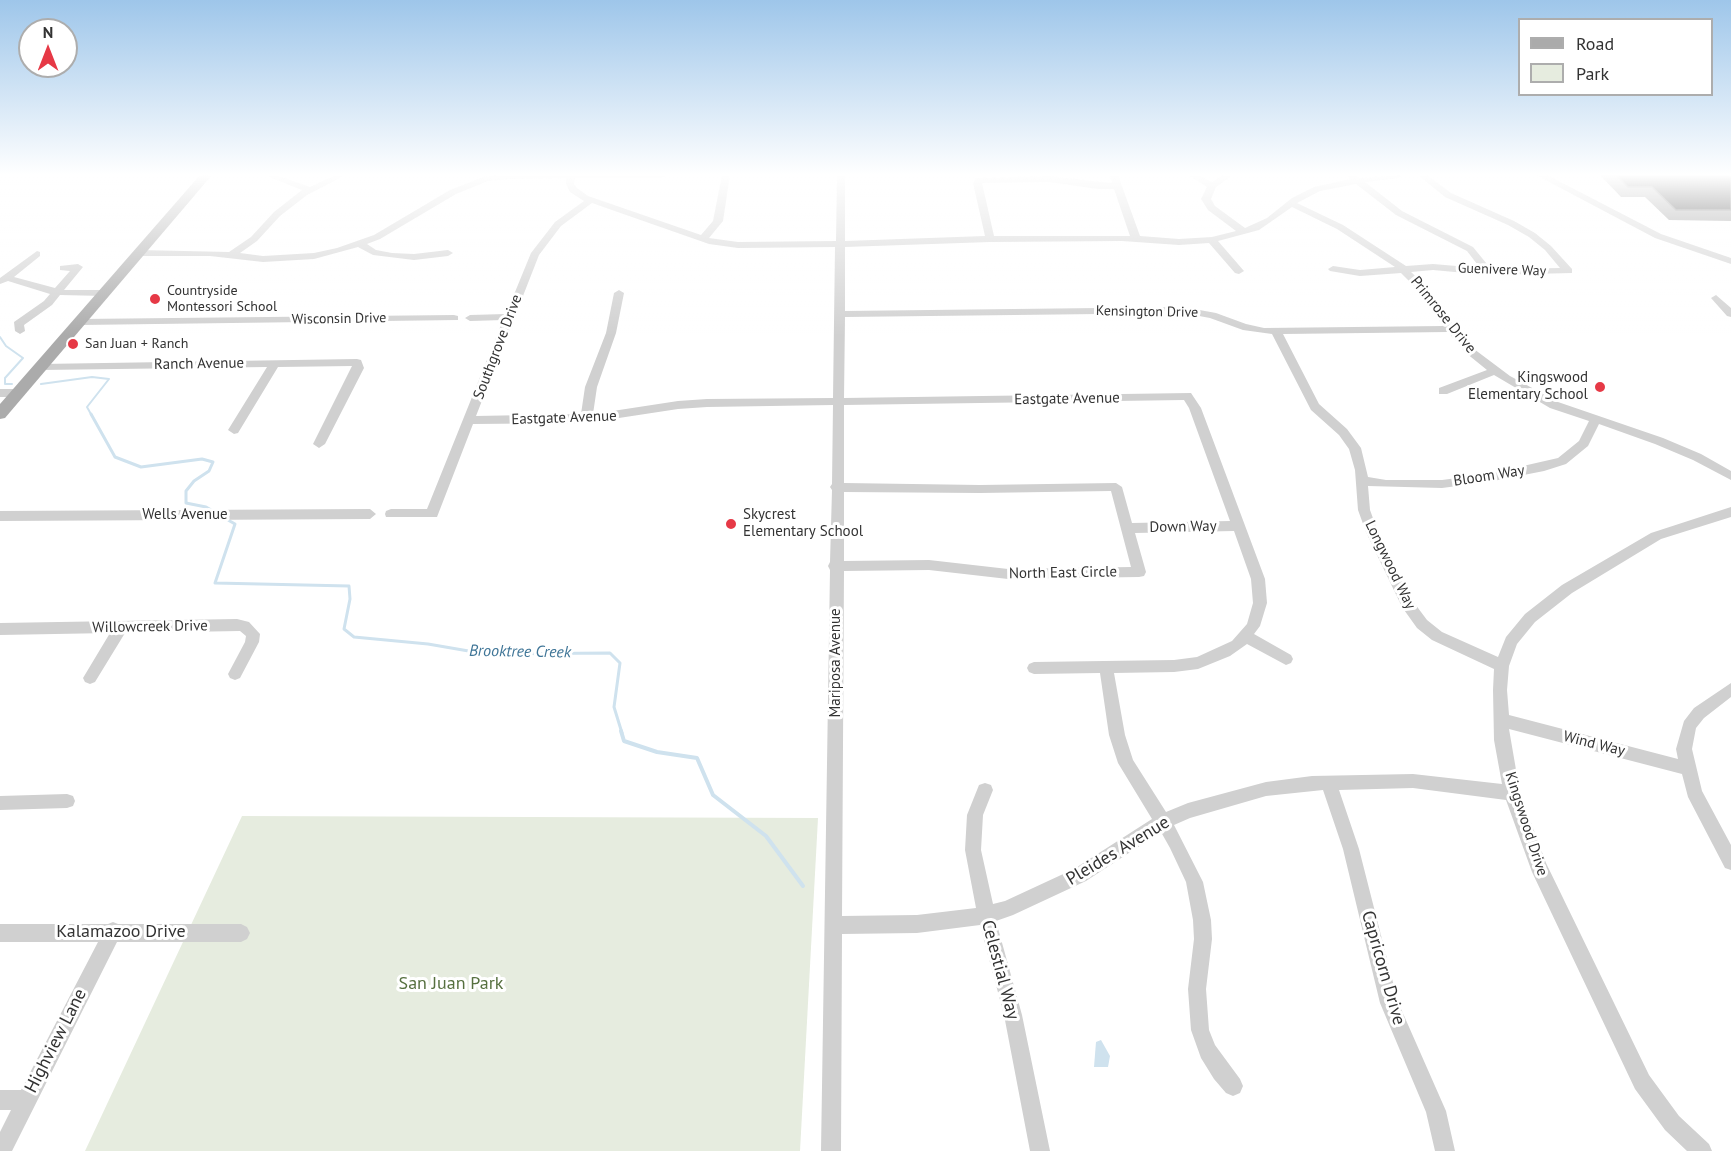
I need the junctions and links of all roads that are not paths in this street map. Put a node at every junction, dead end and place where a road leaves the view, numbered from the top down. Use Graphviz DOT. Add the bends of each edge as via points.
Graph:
graph roads {
  1 [pos="160,229"];
  2 [pos="264,229"];
  3 [pos="393,229"];
  4 [pos="555,229"];
  5 [pos="673,229"];
  6 [pos="713,229"];
  7 [pos="840,229"];
  8 [pos="988,229"];
  9 [pos="1133,229"];
  10 [pos="1239,229"];
  11 [pos="1252,229"];
  12 [pos="1341,229"];
  13 [pos="1430,229"];
  14 [pos="1521,229"];
  15 [pos="1644,229"];
  16 [pos="1244,232"];
  17 [pos="702,239"];
  18 [pos="990,239"];
  19 [pos="1136,239"];
  20 [pos="1212,240"];
  21 [pos="360,244"];
  22 [pos="840,244"];
  23 [pos="139,253"];
  24 [pos="448,253"];
  25 [pos="37,254"];
  26 [pos="231,255"];
  27 [pos="1731,261"];
  28 [pos="63,268"];
  29 [pos="1333,269"];
  30 [pos="1239,270"];
  31 [pos="1405,270"];
  32 [pos="1488,272"];
  33 [pos="4,280"];
  34 [pos="59,292"];
  35 [pos="105,293"];
  36 [pos="618,293"];
  37 [pos="1716,298"];
  38 [pos="840,314"];
  39 [pos="1731,314"];
  40 [pos="510,317"];
  41 [pos="454,318"];
  42 [pos="470,318"];
  43 [pos="80,322"];
  44 [pos="1451,329"];
  45 [pos="20,331"];
  46 [pos="1276,331"];
  47 [pos="275,363"];
  48 [pos="41,367"];
  49 [pos="1494,371"];
  50 [pos="1443,391"];
  51 [pos="0,393"];
  52 [pos="18,393"];
  53 [pos="838,401"];
  54 [pos="0,414"];
  55 [pos="586,419"];
  56 [pos="470,420"];
  57 [pos="1595,420"];
  58 [pos="234,430"];
  59 [pos="320,444"];
  60 [pos="1731,476"];
  61 [pos="1362,481"];
  62 [pos="836,487"];
  63 [pos="1731,512"];
  64 [pos="370,514"];
  65 [pos="392,514"];
  66 [pos="0,516"];
  67 [pos="1238,526"];
  68 [pos="1128,528"];
  69 [pos="835,566"];
  70 [pos="120,628"];
  71 [pos="0,629"];
  72 [pos="1245,636"];
  73 [pos="1286,659"];
  74 [pos="1503,666"];
  75 [pos="1106,667"];
  76 [pos="1034,668"];
  77 [pos="235,674"];
  78 [pos="90,678"];
  79 [pos="1731,689"];
  80 [pos="1501,720"];
  81 [pos="1686,768"];
  82 [pos="1329,783"];
  83 [pos="986,790"];
  84 [pos="1512,793"];
  85 [pos="67,801"];
  86 [pos="0,802"];
  87 [pos="1162,822"];
  88 [pos="1731,862"];
  89 [pos="986,915"];
  90 [pos="833,925"];
  91 [pos="113,931"];
  92 [pos="0,933"];
  93 [pos="241,933"];
  94 [pos="1233,1086"];
  95 [pos="0,1100"];
  96 [pos="26,1100"];
  97 [pos="1,1151"];
  98 [pos="831,1151"];
  99 [pos="1040,1151"];
  100 [pos="1445,1151"];
  101 [pos="1702,1151"];
  1 -- 23 [label="main road"];
  2 -- 26 [label="street"];
  3 -- 21 [label="street"];
  4 -- 40 [label="street, Southgrove Drive" via="532,260"];
  5 -- 17 [label="street"];
  6 -- 17 [label="street"];
  7 -- 22 [label="street, Mariposa Avenue"];
  8 -- 18 [label="street"];
  9 -- 19 [label="street"];
  10 -- 16 [label="street"];
  11 -- 16 [label="street"];
  12 -- 31 [label="street, Primrose Drive"];
  13 -- 32 [label="street" via="1470,249"];
  14 -- 32 [label="street, Guenivere Way" via="1548,248 1568,271"];
  15 -- 27 [label="street"];
  16 -- 20 [label="street"];
  17 -- 22 [label="street" via="738,245"];
  18 -- 19 [label="street"];
  18 -- 22 [label="street"];
  19 -- 20 [label="street"];
  20 -- 30 [label="street"];
  21 -- 24 [label="street" via="392,256"];
  21 -- 26 [label="street" via="288,259"];
  22 -- 38 [label="street, Mariposa Avenue"];
  23 -- 26 [label="street"];
  23 -- 35 [label="main road"];
  25 -- 33 [label="street"];
  28 -- 34 [label="street" via="78,267"];
  29 -- 31 [label="street, Guenivere Way" via="1360,273"];
  31 -- 32 [label="street, Guenivere Way" via="1440,267"];
  31 -- 44 [label="street, Primrose Drive"];
  33 -- 34 [label="street"];
  34 -- 35 [label="street"];
  34 -- 45 [label="street" via="18,324"];
  35 -- 43 [label="main road"];
  36 -- 55 [label="street" via="614,325 591,387"];
  37 -- 39 [label="street"];
  38 -- 46 [label="street, Kensington Drive" via="1183,310 1212,315 1253,330"];
  38 -- 53 [label="street, Mariposa Avenue"];
  40 -- 42 [label="street"];
  40 -- 56 [label="street, Southgrove Drive"];
  41 -- 43 [label="street, Wisconsin Drive"];
  43 -- 48 [label="main road"];
  44 -- 46 [label="street, Kensington Drive"];
  44 -- 49 [label="street, Primrose Drive"];
  46 -- 61 [label="street, Longwood Way" via="1315,407 1355,448"];
  47 -- 48 [label="street, Ranch Avenue"];
  47 -- 58 [label="street"];
  47 -- 59 [label="street, Ranch Avenue" via="357,362 358,368"];
  48 -- 52 [label="main road"];
  49 -- 50 [label="street"];
  49 -- 57 [label="street, Primrose Drive" via="1554,405"];
  51 -- 52 [label="street"];
  52 -- 54 [label="main road"];
  53 -- 55 [label="street, Eastgate Avenue" via="687,404"];
  53 -- 62 [label="street, Mariposa Avenue"];
  53 -- 67 [label="street, Eastgate Avenue" via="1187,396 1195,408"];
  55 -- 56 [label="street, Eastgate Avenue"];
  56 -- 65 [label="street, Southgrove Drive" via="432,514"];
  57 -- 60 [label="street, Primrose Drive" via="1669,445"];
  57 -- 61 [label="street, Bloom Way" via="1584,443 1562,461 1544,466 1442,483"];
  61 -- 74 [label="street, Longwood Way" via="1364,510 1372,532 1407,603 1422,624 1460,648"];
  62 -- 68 [label="street, North East Circle" via="1116,487"];
  62 -- 69 [label="street, Mariposa Avenue"];
  63 -- 74 [label="street, Kingswood Drive" via="1656,536 1567,589 1530,618 1511,642"];
  64 -- 66 [label="street, Wells Avenue"];
  67 -- 68 [label="street, Down Way"];
  67 -- 72 [label="street, Eastgate Avenue" via="1260,591 1257,615"];
  68 -- 69 [label="street, North East Circle" via="1139,572 1008,574 939,566"];
  69 -- 90 [label="street, Mariposa Avenue"];
  70 -- 71 [label="street, Willowcreek Drive"];
  70 -- 77 [label="street, Willowcreek Drive" via="244,626 253,634 252,642"];
  70 -- 78 [label="street"];
  72 -- 73 [label="street"];
  72 -- 75 [label="street, Eastgate Avenue" via="1225,652 1198,663"];
  74 -- 80 [label="street, Kingswood Drive"];
  75 -- 76 [label="street, Eastgate Avenue"];
  75 -- 87 [label="street" via="1117,735 1126,763"];
  79 -- 81 [label="street" via="1699,713 1689,726 1684,749"];
  80 -- 81 [label="street, Wind Way"];
  80 -- 84 [label="street, Kingswood Drive"];
  81 -- 88 [label="street" via="1694,792"];
  82 -- 84 [label="street, Pleides Avenue" via="1413,781"];
  82 -- 87 [label="street, Pleides Avenue" via="1288,785 1233,797"];
  82 -- 100 [label="street, Capricorn Drive" via="1351,849 1389,1003 1436,1111"];
  83 -- 89 [label="street, Celestial Way" via="975,815 973,850"];
  84 -- 101 [label="street, Kingswood Drive" via="1538,866 1642,1082 1672,1123"];
  85 -- 86 [label="street"];
  87 -- 89 [label="street, Pleides Avenue" via="1060,886"];
  87 -- 94 [label="street" via="1183,855 1202,920 1197,989 1200,1030 1208,1051"];
  89 -- 90 [label="street, Pleides Avenue" via="917,924"];
  89 -- 99 [label="street, Celestial Way" via="1013,1015"];
  90 -- 98 [label="street, Mariposa Avenue"];
  91 -- 92 [label="street, Kalamazoo Drive"];
  91 -- 93 [label="street, Kalamazoo Drive"];
  91 -- 96 [label="street, Highview Lane"];
  95 -- 96 [label="street"];
  96 -- 97 [label="street, Highview Lane"];
}
